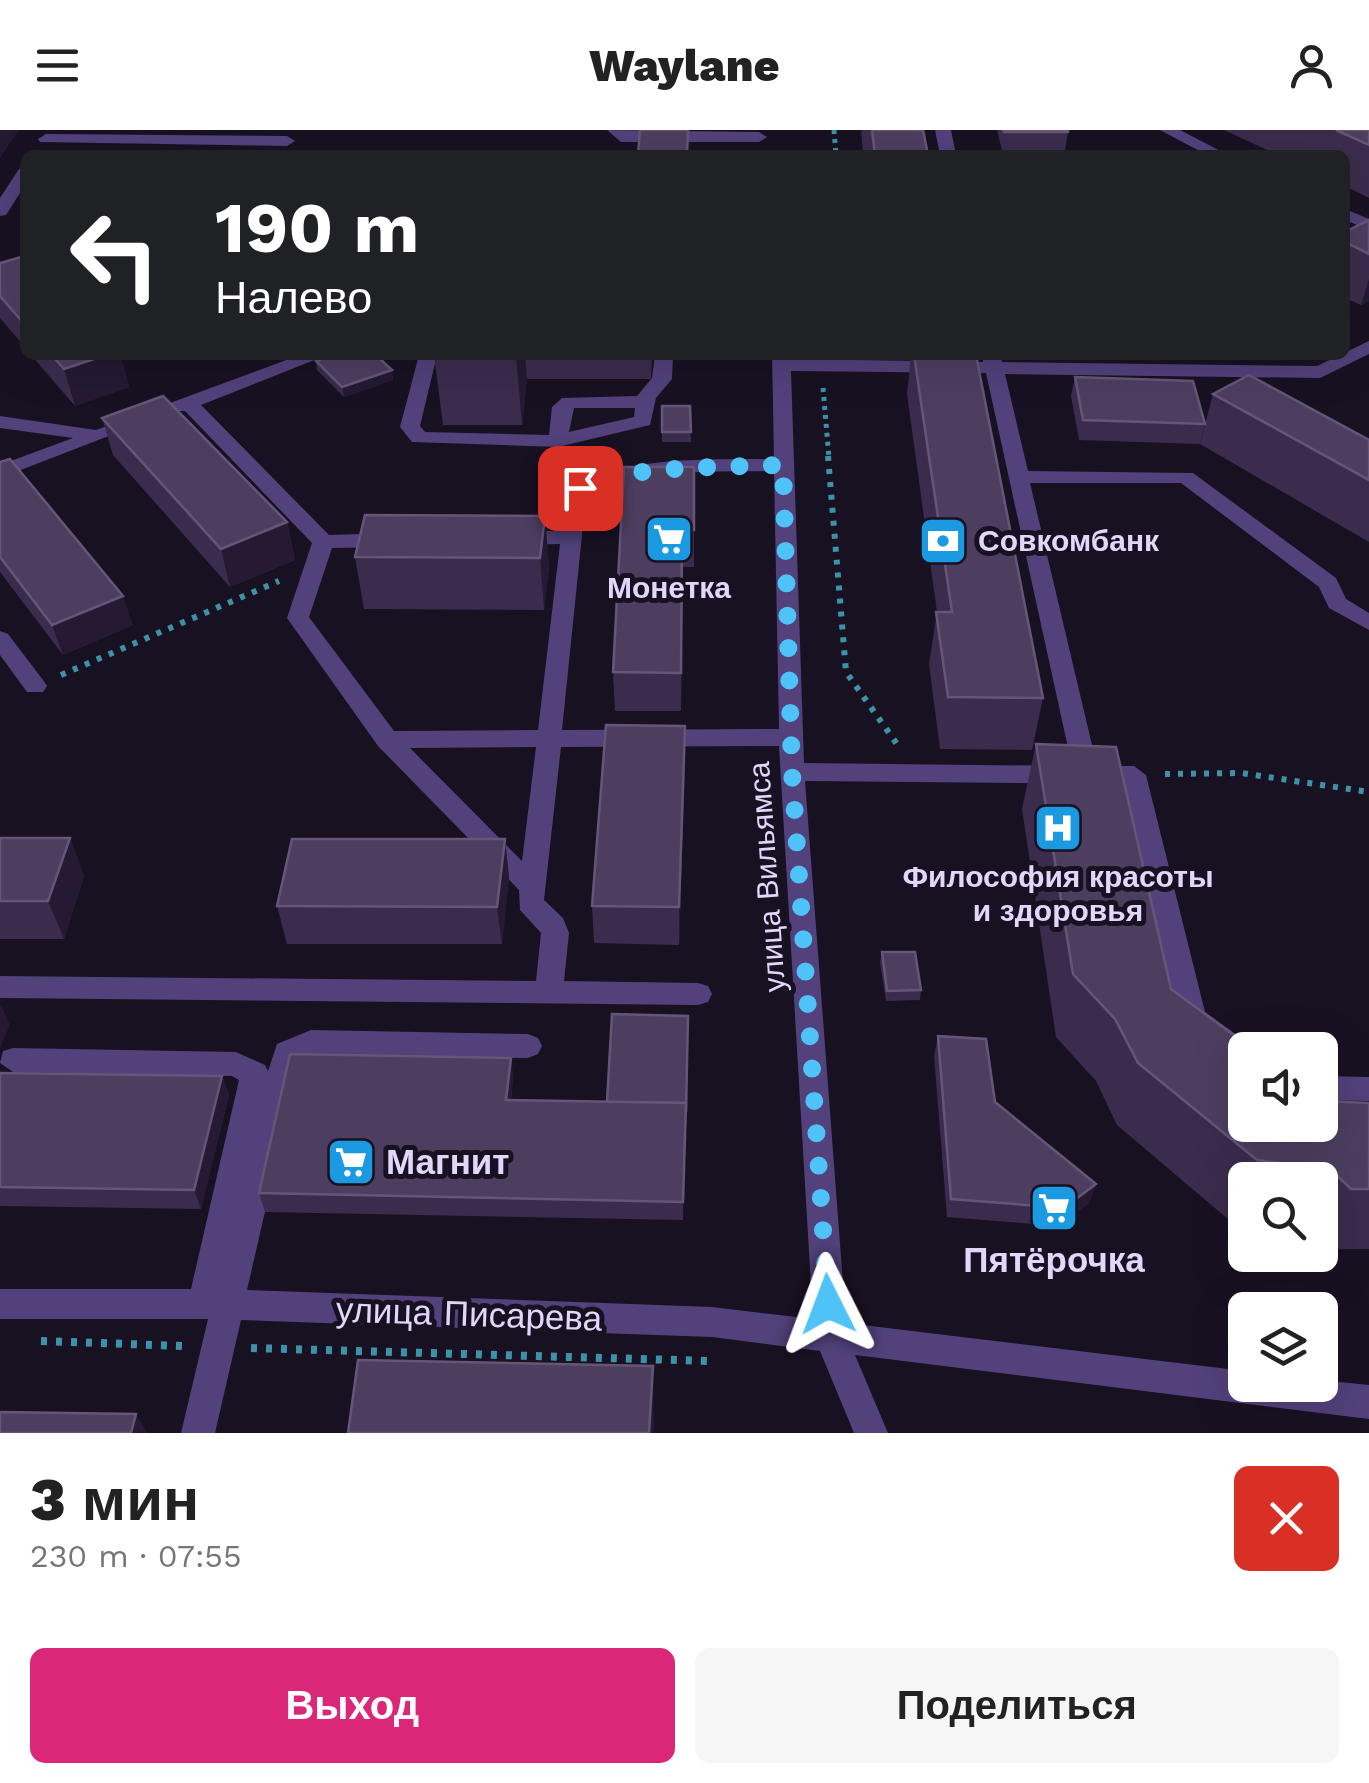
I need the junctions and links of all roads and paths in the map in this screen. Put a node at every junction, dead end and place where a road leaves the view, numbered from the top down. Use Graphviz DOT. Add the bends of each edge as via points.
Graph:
graph roads {
  1 [pos="1168,130"];
  2 [pos="49,134"];
  3 [pos="759,134"];
  4 [pos="198,135"];
  5 [pos="288,141"];
  6 [pos="618,141"];
  7 [pos="1210,150"];
  8 [pos="20,189"];
  9 [pos="0,211"];
  10 [pos="304,360"];
  11 [pos="427,360"];
  12 [pos="664,360"];
  13 [pos="781,360"];
  14 [pos="1344,360"];
  15 [pos="992,362"];
  16 [pos="872,366"];
  17 [pos="646,402"];
  18 [pos="188,403"];
  19 [pos="0,422"];
  20 [pos="99,435"];
  21 [pos="558,441"];
  22 [pos="783,465"];
  23 [pos="0,472"];
  24 [pos="1019,477"];
  25 [pos="572,537"];
  26 [pos="496,538"];
  27 [pos="419,540"];
  28 [pos="323,542"];
  29 [pos="315,566"];
  30 [pos="1369,622"];
  31 [pos="0,638"];
  32 [pos="35,686"];
  33 [pos="791,737"];
  34 [pos="549,739"];
  35 [pos="387,740"];
  36 [pos="792,772"];
  37 [pos="916,773"];
  38 [pos="1086,774"];
  39 [pos="1134,775"];
  40 [pos="1369,792"];
  41 [pos="532,888"];
  42 [pos="0,987"];
  43 [pos="549,992"];
  44 [pos="698,994"];
  45 [pos="1228,1044"];
  46 [pos="528,1046"];
  47 [pos="13,1060"];
  48 [pos="1338,1088"];
  49 [pos="1369,1089"];
  50 [pos="0,1304"];
  51 [pos="216,1305"];
  52 [pos="830,1334"];
  53 [pos="20,1341"];
  54 [pos="218,1347"];
  55 [pos="711,1362"];
  56 [pos="1369,1402"];
  57 [pos="198,1433"];
  58 [pos="871,1433"];
  1 -- 7 [label="street"];
  2 -- 4 [label="street"];
  3 -- 6 [label="street"];
  4 -- 5 [label="street"];
  8 -- 9 [label="street"];
  10 -- 18 [label="street"];
  11 -- 21 [label="street" via="410,427 419,438"];
  12 -- 17 [label="street" via="662,378"];
  13 -- 16 [label="street"];
  13 -- 22 [label="street, улица Вильямса"];
  14 -- 15 [label="street" via="1320,372"];
  15 -- 16 [label="street"];
  15 -- 24 [label="street"];
  16 -- 37 [label="path" via="822,388 846,672"];
  17 -- 21 [label="street" via="638,426"];
  17 -- 21 [label="street" via="569,402 562,408"];
  18 -- 20 [label="street"];
  18 -- 28 [label="street"];
  19 -- 20 [label="street"];
  20 -- 23 [label="street"];
  22 -- 25 [label="street" via="588,484 576,494"];
  22 -- 33 [label="street, улица Вильямса"];
  24 -- 30 [label="street" via="1186,477"];
  24 -- 38 [label="street"];
  25 -- 26 [label="street"];
  25 -- 34 [label="street"];
  27 -- 28 [label="street"];
  28 -- 29 [label="street"];
  29 -- 32 [label="path"];
  29 -- 35 [label="street" via="298,618"];
  31 -- 32 [label="street"];
  33 -- 34 [label="street"];
  33 -- 36 [label="street, улица Вильямса"];
  34 -- 35 [label="street"];
  34 -- 41 [label="street"];
  35 -- 41 [label="street"];
  36 -- 37 [label="street"];
  36 -- 52 [label="street, улица Вильямса"];
  37 -- 38 [label="street"];
  38 -- 39 [label="street"];
  39 -- 40 [label="path" via="1240,773"];
  39 -- 45 [label="street" via="1192,1018"];
  41 -- 43 [label="street" via="533,910 555,933"];
  42 -- 43 [label="street"];
  43 -- 44 [label="street"];
  46 -- 51 [label="street" via="311,1042 287,1052"];
  47 -- 51 [label="street" via="236,1064 255,1074"];
  48 -- 49 [label="street"];
  50 -- 51 [label="street, улица Писарева"];
  51 -- 52 [label="street, улица Писарева" via="712,1322"];
  51 -- 54 [label="street"];
  52 -- 56 [label="street, улица Писарева"];
  52 -- 58 [label="street"];
  53 -- 54 [label="path"];
  54 -- 55 [label="path"];
  54 -- 57 [label="street"];
}
